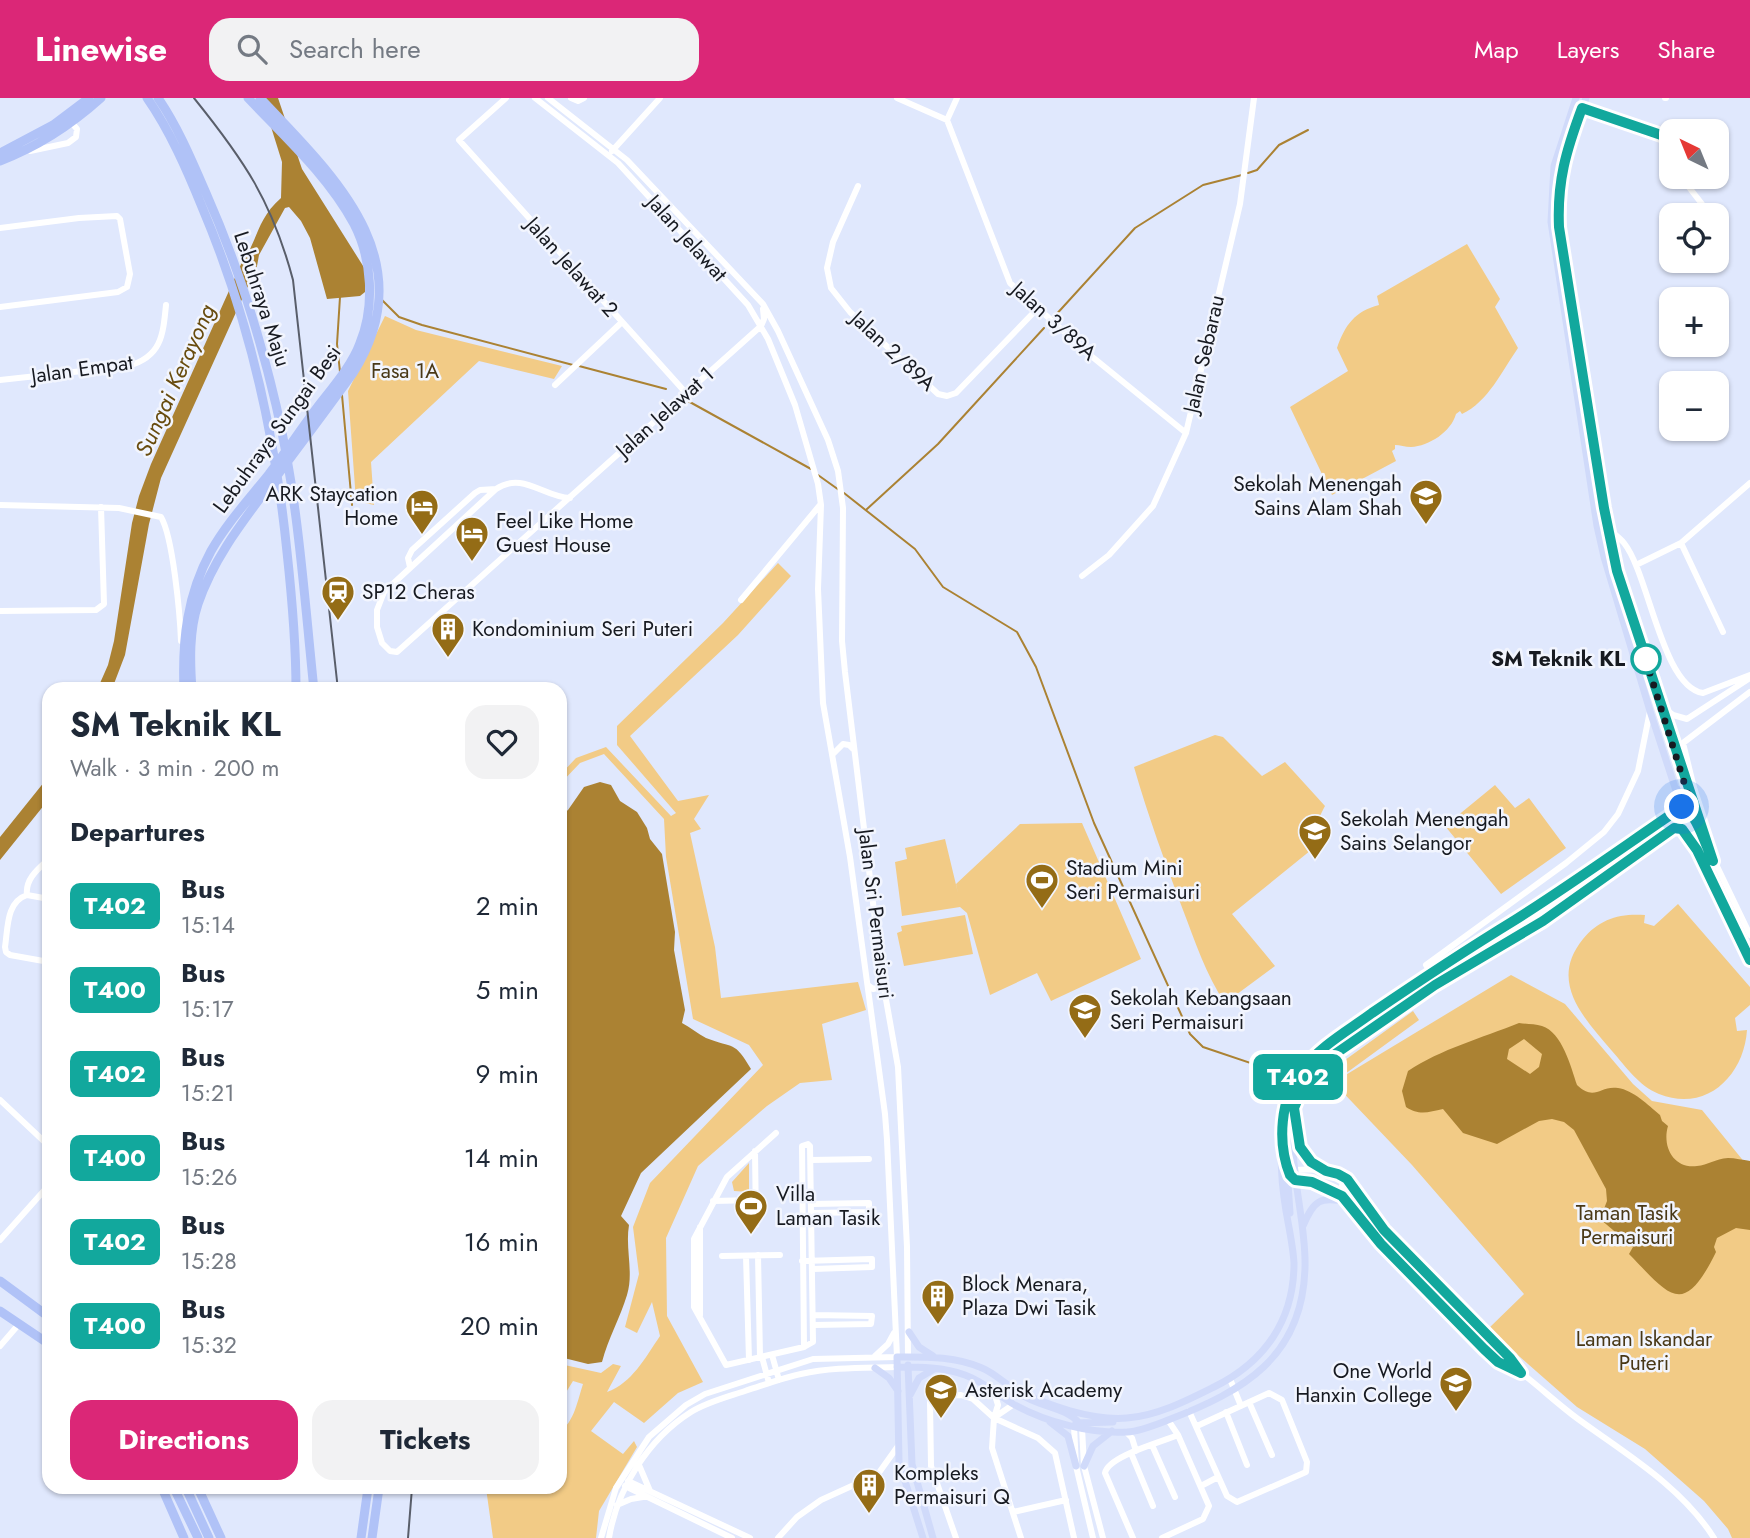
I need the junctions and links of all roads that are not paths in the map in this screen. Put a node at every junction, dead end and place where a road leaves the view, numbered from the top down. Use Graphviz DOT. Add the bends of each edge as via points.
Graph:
graph roads {
  1 [pos="89,98"];
  2 [pos="101,98"];
  3 [pos="147,98"];
  4 [pos="158,98"];
  5 [pos="248,98"];
  6 [pos="260,98"];
  7 [pos="506,98"];
  8 [pos="535,98"];
  9 [pos="548,98"];
  10 [pos="584,98"];
  11 [pos="660,98"];
  12 [pos="897,98"];
  13 [pos="957,98"];
  14 [pos="1254,98"];
  15 [pos="1576,98"];
  16 [pos="1586,98"];
  17 [pos="572,99"];
  18 [pos="1582,108"];
  19 [pos="947,120"];
  20 [pos="1659,134"];
  21 [pos="615,148"];
  22 [pos="0,152"];
  23 [pos="609,154"];
  24 [pos="0,162"];
  25 [pos="1554,166"];
  26 [pos="858,186"];
  27 [pos="1690,189"];
  28 [pos="1701,203"];
  29 [pos="0,228"];
  30 [pos="223,245"];
  31 [pos="763,304"];
  32 [pos="166,305"];
  33 [pos="0,307"];
  34 [pos="1037,309"];
  35 [pos="622,322"];
  36 [pos="761,326"];
  37 [pos="778,331"];
  38 [pos="0,380"];
  39 [pos="555,385"];
  40 [pos="686,393"];
  41 [pos="810,399"];
  42 [pos="795,405"];
  43 [pos="1186,433"];
  44 [pos="1750,483"];
  45 [pos="496,489"];
  46 [pos="546,492"];
  47 [pos="570,498"];
  48 [pos="0,505"];
  49 [pos="821,505"];
  50 [pos="102,507"];
  51 [pos="551,514"];
  52 [pos="1608,529"];
  53 [pos="1681,543"];
  54 [pos="1636,565"];
  55 [pos="410,567"];
  56 [pos="1082,576"];
  57 [pos="741,600"];
  58 [pos="0,611"];
  59 [pos="180,618"];
  60 [pos="1723,632"];
  61 [pos="1750,676"];
  62 [pos="183,682"];
  63 [pos="183,682"];
  64 [pos="192,682"];
  65 [pos="192,682"];
  66 [pos="296,682"];
  67 [pos="313,682"];
  68 [pos="1750,692"];
  69 [pos="1661,706"];
  70 [pos="1650,711"];
  71 [pos="1674,747"];
  72 [pos="854,750"];
  73 [pos="833,754"];
  74 [pos="1677,789"];
  75 [pos="1684,810"];
  76 [pos="1701,817"];
  77 [pos="1664,819"];
  78 [pos="1647,845"];
  79 [pos="1697,850"];
  80 [pos="1713,861"];
  81 [pos="42,866"];
  82 [pos="1577,881"];
  83 [pos="1586,891"];
  84 [pos="27,895"];
  85 [pos="42,898"];
  86 [pos="1750,934"];
  87 [pos="1750,960"];
  88 [pos="42,961"];
  89 [pos="1431,972"];
  90 [pos="883,976"];
  91 [pos="868,985"];
  92 [pos="1359,1022"];
  93 [pos="1366,1033"];
  94 [pos="0,1100"];
  95 [pos="1294,1108"];
  96 [pos="1282,1132"];
  97 [pos="776,1133"];
  98 [pos="42,1139"];
  99 [pos="755,1151"];
  100 [pos="869,1159"];
  101 [pos="811,1160"];
  102 [pos="1326,1171"];
  103 [pos="1293,1175"];
  104 [pos="42,1193"];
  105 [pos="1358,1193"];
  106 [pos="755,1200"];
  107 [pos="713,1201"];
  108 [pos="1347,1202"];
  109 [pos="811,1204"];
  110 [pos="812,1213"];
  111 [pos="756,1225"];
  112 [pos="1289,1225"];
  113 [pos="1302,1228"];
  114 [pos="1370,1230"];
  115 [pos="0,1240"];
  116 [pos="746,1255"];
  117 [pos="758,1255"];
  118 [pos="780,1255"];
  119 [pos="722,1256"];
  120 [pos="813,1260"];
  121 [pos="802,1261"];
  122 [pos="813,1269"];
  123 [pos="0,1281"];
  124 [pos="26,1300"];
  125 [pos="42,1308"];
  126 [pos="0,1311"];
  127 [pos="42,1312"];
  128 [pos="814,1315"];
  129 [pos="19,1324"];
  130 [pos="814,1325"];
  131 [pos="895,1331"];
  132 [pos="909,1332"];
  133 [pos="42,1339"];
  134 [pos="0,1346"];
  135 [pos="804,1347"];
  136 [pos="873,1357"];
  137 [pos="897,1357"];
  138 [pos="908,1357"];
  139 [pos="935,1357"];
  140 [pos="773,1358"];
  141 [pos="762,1359"];
  142 [pos="749,1360"];
  143 [pos="897,1367"];
  144 [pos="908,1367"];
  145 [pos="876,1368"];
  146 [pos="935,1369"];
  147 [pos="776,1370"];
  148 [pos="766,1373"];
  149 [pos="1521,1373"];
  150 [pos="1230,1379"];
  151 [pos="779,1380"];
  152 [pos="769,1383"];
  153 [pos="992,1389"];
  154 [pos="1016,1390"];
  155 [pos="1234,1390"];
  156 [pos="898,1391"];
  157 [pos="909,1396"];
  158 [pos="1250,1402"];
  159 [pos="1014,1404"];
  160 [pos="1241,1406"];
  161 [pos="1189,1411"];
  162 [pos="1226,1412"];
  163 [pos="1036,1414"];
  164 [pos="994,1418"];
  165 [pos="1127,1418"];
  166 [pos="1168,1420"];
  167 [pos="1078,1425"];
  168 [pos="1196,1426"];
  169 [pos="1113,1431"];
  170 [pos="1126,1432"];
  171 [pos="1178,1435"];
  172 [pos="899,1445"];
  173 [pos="1152,1445"];
  174 [pos="1133,1452"];
  175 [pos="1272,1455"];
  176 [pos="639,1465"];
  177 [pos="1247,1465"];
  178 [pos="1080,1466"];
  179 [pos="625,1473"];
  180 [pos="1218,1478"];
  181 [pos="626,1483"];
  182 [pos="1201,1486"];
  183 [pos="617,1488"];
  184 [pos="165,1494"];
  185 [pos="177,1494"];
  186 [pos="189,1494"];
  187 [pos="202,1494"];
  188 [pos="367,1494"];
  189 [pos="378,1494"];
  190 [pos="648,1494"];
  191 [pos="1175,1497"];
  192 [pos="1066,1500"];
  193 [pos="615,1506"];
  194 [pos="1153,1506"];
  195 [pos="1013,1512"];
  196 [pos="184,1538"];
  197 [pos="198,1538"];
  198 [pos="209,1538"];
  199 [pos="221,1538"];
  200 [pos="360,1538"];
  201 [pos="372,1538"];
  202 [pos="601,1538"];
  203 [pos="608,1538"];
  204 [pos="732,1538"];
  205 [pos="750,1538"];
  206 [pos="778,1538"];
  207 [pos="923,1538"];
  208 [pos="933,1538"];
  209 [pos="956,1538"];
  210 [pos="1021,1538"];
  211 [pos="1074,1538"];
  212 [pos="1093,1538"];
  213 [pos="1103,1538"];
  214 [pos="1133,1538"];
  215 [pos="1162,1538"];
  216 [pos="1714,1538"];
  1 -- 22 [label="highway" via="53,125"];
  2 -- 24 [label="highway" via="33,148"];
  3 -- 30 [label="highway, Lebuhraya Maju"];
  4 -- 30 [label="highway, Lebuhraya Maju" via="186,149"];
  5 -- 62 [label="highway, Lebuhraya Sungai Besi" via="335,194 355,226 370,283 369,309 360,344 334,385 212,549 185,625"];
  6 -- 64 [label="highway, Lebuhraya Sungai Besi" via="356,210 371,240 380,288 365,354 229,539 211,572 193,627"];
  7 -- 35 [label="street, Jalan Jelawat 2" via="459,140"];
  8 -- 23 [label="street, Jalan Jelawat"];
  9 -- 21 [label="street, Jalan Jelawat"];
  10 -- 17 [label="street"];
  11 -- 21 [label="street"];
  12 -- 19 [label="street"];
  13 -- 19 [label="street"];
  14 -- 43 [label="street, Jalan Sebarau" via="1240,204"];
  15 -- 25 [label="main road"];
  16 -- 18 [label="main road"];
  18 -- 20 [label="street"];
  18 -- 25 [label="main road" via="1572,119"];
  18 -- 52 [label="main road" via="1562,167 1559,227"];
  19 -- 34 [label="street, Jalan 3/89A" via="1010,283"];
  21 -- 23 [label="street"];
  21 -- 31 [label="street, Jalan Jelawat"];
  22 -- 24 [label="street" via="58,120 72,122 77,129 68,143"];
  23 -- 36 [label="street, Jalan Jelawat" via="748,305"];
  25 -- 70 [label="main road" via="1550,200 1554,255 1597,526"];
  26 -- 34 [label="street, Jalan 2/89A" via="833,242 827,268 831,288 850,312 939,394 956,393"];
  27 -- 28 [label="street"];
  29 -- 33 [label="street" via="117,216 130,274 127,287 118,292"];
  30 -- 66 [label="highway, Lebuhraya Maju" via="248,333 281,488"];
  30 -- 67 [label="highway, Lebuhraya Maju" via="255,325 277,406 292,489"];
  31 -- 36 [label="street"];
  31 -- 37 [label="street, Jalan Sri Permaisuri"];
  32 -- 38 [label="street, Jalan Empat" via="157,348 140,363"];
  34 -- 43 [label="street, Jalan 3/89A"];
  35 -- 39 [label="street"];
  35 -- 40 [label="street, Jalan Jelawat 2"];
  36 -- 37 [label="street"];
  36 -- 40 [label="street, Jalan Jelawat 1"];
  36 -- 42 [label="street, Jalan Sri Permaisuri"];
  37 -- 41 [label="street, Jalan Sri Permaisuri"];
  40 -- 47 [label="street, Jalan Jelawat 1"];
  41 -- 42 [label="street"];
  41 -- 72 [label="street, Jalan Sri Permaisuri" via="838,471 842,500 842,641"];
  42 -- 49 [label="street, Jalan Sri Permaisuri" via="813,460"];
  43 -- 56 [label="street, Jalan Sebarau" via="1153,506"];
  44 -- 53 [label="street"];
  45 -- 46 [label="street, Jalan Jelawat 1" via="522,482"];
  45 -- 55 [label="street, Jalan Jelawat 1"];
  45 -- 55 [label="street, Jalan Jelawat 1" via="475,493 412,550"];
  46 -- 47 [label="street, Jalan Jelawat 1"];
  46 -- 51 [label="street"];
  47 -- 51 [label="street, Jalan Jelawat 1"];
  48 -- 50 [label="street"];
  49 -- 57 [label="street"];
  49 -- 73 [label="street, Jalan Sri Permaisuri" via="820,675"];
  50 -- 58 [label="street" via="104,604 96,610"];
  50 -- 59 [label="street" via="161,517 168,535"];
  51 -- 55 [label="street, Jalan Jelawat 1" via="393,652 382,643 377,610 384,592"];
  52 -- 54 [label="street" via="1624,543"];
  52 -- 69 [label="main road"];
  53 -- 54 [label="street"];
  53 -- 60 [label="street"];
  54 -- 61 [label="street" via="1668,655 1695,692 1703,694"];
  59 -- 63 [label="street"];
  59 -- 65 [label="street" via="189,640"];
  61 -- 69 [label="street" via="1687,719"];
  68 -- 76 [label="street" via="1684,743"];
  69 -- 71 [label="main road"];
  70 -- 74 [label="main road"];
  70 -- 89 [label="street" via="1639,771 1604,832 1426,965"];
  71 -- 75 [label="main road" via="1689,798"];
  71 -- 76 [label="street"];
  72 -- 73 [label="street" via="842,744"];
  72 -- 90 [label="street, Jalan Sri Permaisuri"];
  73 -- 91 [label="street, Jalan Sri Permaisuri"];
  74 -- 75 [label="main road"];
  74 -- 77 [label="main road"];
  75 -- 77 [label="main road"];
  75 -- 78 [label="main road"];
  75 -- 79 [label="street"];
  75 -- 80 [label="main road" via="1694,817"];
  76 -- 80 [label="street"];
  77 -- 82 [label="main road"];
  78 -- 79 [label="main road" via="1679,828"];
  78 -- 83 [label="main road"];
  79 -- 87 [label="street"];
  80 -- 86 [label="street"];
  81 -- 84 [label="street" via="29,880"];
  82 -- 83 [label="main road"];
  82 -- 89 [label="main road"];
  83 -- 93 [label="main road"];
  84 -- 85 [label="street"];
  84 -- 88 [label="street" via="12,905 6,952"];
  89 -- 92 [label="main road"];
  90 -- 91 [label="street" via="877,988"];
  90 -- 132 [label="street, Jalan Sri Permaisuri" via="902,1114"];
  91 -- 131 [label="street, Jalan Sri Permaisuri" via="885,1114"];
  92 -- 93 [label="main road"];
  92 -- 96 [label="main road" via="1302,1070 1288,1092"];
  93 -- 95 [label="main road" via="1315,1071"];
  94 -- 98 [label="street"];
  95 -- 102 [label="main road" via="1300,1147 1311,1162"];
  95 -- 103 [label="main road"];
  96 -- 103 [label="main road"];
  96 -- 112 [label="main road" via="1280,1158"];
  97 -- 99 [label="street"];
  99 -- 106 [label="street"];
  99 -- 107 [label="street" via="727,1177"];
  100 -- 101 [label="street"];
  101 -- 109 [label="street"];
  101 -- 121 [label="street" via="810,1146 804,1144"];
  102 -- 103 [label="street"];
  102 -- 105 [label="street" via="1347,1179"];
  103 -- 108 [label="street"];
  103 -- 112 [label="main road" via="1288,1183"];
  103 -- 113 [label="main road"];
  104 -- 115 [label="street"];
  105 -- 114 [label="street" via="1342,1186"];
  105 -- 149 [label="street" via="1384,1230"];
  106 -- 107 [label="street"];
  106 -- 111 [label="street"];
  107 -- 142 [label="street" via="699,1226 700,1317 726,1365"];
  108 -- 113 [label="main road" via="1319,1201"];
  108 -- 114 [label="street"];
  109 -- 110 [label="street"];
  109 -- 110 [label="street" via="869,1203 869,1212"];
  110 -- 120 [label="street"];
  112 -- 150 [label="main road" via="1294,1262 1281,1326 1266,1348"];
  113 -- 155 [label="main road" via="1304,1282 1294,1325 1268,1364"];
  114 -- 149 [label="street" via="1484,1349"];
  116 -- 117 [label="street"];
  116 -- 119 [label="street"];
  116 -- 142 [label="street"];
  117 -- 118 [label="street"];
  117 -- 141 [label="street"];
  120 -- 121 [label="street"];
  120 -- 122 [label="street"];
  120 -- 122 [label="street" via="873,1259 872,1267"];
  121 -- 135 [label="street"];
  122 -- 128 [label="street"];
  123 -- 124 [label="highway"];
  124 -- 125 [label="highway"];
  124 -- 127 [label="highway"];
  126 -- 129 [label="highway"];
  128 -- 130 [label="street"];
  128 -- 130 [label="street" via="872,1316 871,1324"];
  129 -- 133 [label="highway"];
  129 -- 134 [label="street"];
  130 -- 135 [label="street" via="813,1342"];
  131 -- 136 [label="street"];
  131 -- 137 [label="street, Jalan Sri Permaisuri"];
  132 -- 138 [label="street, Jalan Sri Permaisuri"];
  132 -- 139 [label="main road" via="921,1349"];
  135 -- 140 [label="street"];
  136 -- 137 [label="street"];
  136 -- 147 [label="street" via="813,1359"];
  137 -- 138 [label="main road"];
  137 -- 143 [label="main road, Jalan Sri Permaisuri"];
  138 -- 139 [label="main road"];
  138 -- 144 [label="main road, Jalan Sri Permaisuri"];
  139 -- 154 [label="main road" via="983,1368"];
  140 -- 141 [label="street"];
  140 -- 147 [label="street"];
  141 -- 142 [label="street"];
  141 -- 148 [label="street"];
  143 -- 144 [label="main road"];
  143 -- 145 [label="street"];
  143 -- 156 [label="main road, Jalan Sri Permaisuri"];
  144 -- 146 [label="main road"];
  144 -- 157 [label="main road, Jalan Sri Permaisuri"];
  145 -- 151 [label="street" via="827,1370"];
  145 -- 156 [label="main road"];
  146 -- 153 [label="main road" via="961,1373"];
  146 -- 157 [label="main road" via="919,1378"];
  147 -- 148 [label="street"];
  147 -- 151 [label="street"];
  148 -- 152 [label="street"];
  148 -- 179 [label="street" via="685,1405 649,1437"];
  149 -- 216 [label="street" via="1652,1472"];
  150 -- 155 [label="street"];
  150 -- 165 [label="main road" via="1157,1412"];
  151 -- 152 [label="street"];
  152 -- 176 [label="street" via="691,1412"];
  153 -- 159 [label="main road"];
  153 -- 164 [label="street" via="998,1405"];
  154 -- 165 [label="main road" via="1071,1411"];
  154 -- 167 [label="main road" via="1030,1401 1070,1415"];
  155 -- 160 [label="street"];
  155 -- 161 [label="main road"];
  156 -- 172 [label="main road, Jalan Sri Permaisuri"];
  157 -- 208 [label="main road, Jalan Sri Permaisuri" via="912,1464"];
  158 -- 160 [label="street"];
  158 -- 175 [label="street"];
  158 -- 180 [label="street" via="1266,1393 1280,1398 1307,1462 1306,1472 1237,1502"];
  159 -- 163 [label="main road"];
  159 -- 164 [label="street"];
  160 -- 162 [label="street"];
  161 -- 166 [label="main road"];
  161 -- 168 [label="street"];
  162 -- 168 [label="street"];
  162 -- 177 [label="street"];
  163 -- 167 [label="main road"];
  163 -- 178 [label="main road" via="1068,1436"];
  164 -- 192 [label="street" via="1038,1438 1055,1453"];
  164 -- 195 [label="street" via="992,1448"];
  164 -- 209 [label="street" via="963,1395 936,1396 930,1402 931,1466"];
  165 -- 167 [label="main road"];
  166 -- 170 [label="main road"];
  166 -- 171 [label="street"];
  167 -- 169 [label="main road"];
  167 -- 178 [label="street"];
  168 -- 180 [label="street"];
  169 -- 170 [label="main road"];
  169 -- 178 [label="main road" via="1093,1446"];
  170 -- 174 [label="street" via="1132,1438"];
  171 -- 173 [label="street"];
  171 -- 182 [label="street"];
  172 -- 206 [label="street" via="878,1475 821,1500"];
  172 -- 207 [label="main road, Jalan Sri Permaisuri" via="901,1475"];
  173 -- 174 [label="street"];
  173 -- 191 [label="street"];
  174 -- 194 [label="street"];
  174 -- 214 [label="street" via="1110,1463 1105,1473"];
  176 -- 181 [label="street"];
  176 -- 190 [label="street"];
  178 -- 212 [label="street"];
  178 -- 213 [label="street"];
  179 -- 181 [label="street"];
  179 -- 183 [label="street"];
  180 -- 182 [label="street"];
  181 -- 183 [label="street"];
  181 -- 190 [label="street"];
  181 -- 193 [label="street"];
  182 -- 215 [label="street" via="1209,1506 1205,1518"];
  183 -- 202 [label="street"];
  184 -- 196 [label="highway"];
  185 -- 197 [label="highway"];
  186 -- 198 [label="highway"];
  187 -- 199 [label="highway"];
  188 -- 200 [label="highway"];
  189 -- 201 [label="highway"];
  190 -- 193 [label="street"];
  190 -- 204 [label="street"];
  190 -- 205 [label="street"];
  192 -- 195 [label="street"];
  192 -- 211 [label="street"];
  193 -- 203 [label="street"];
  195 -- 210 [label="street"];
}
